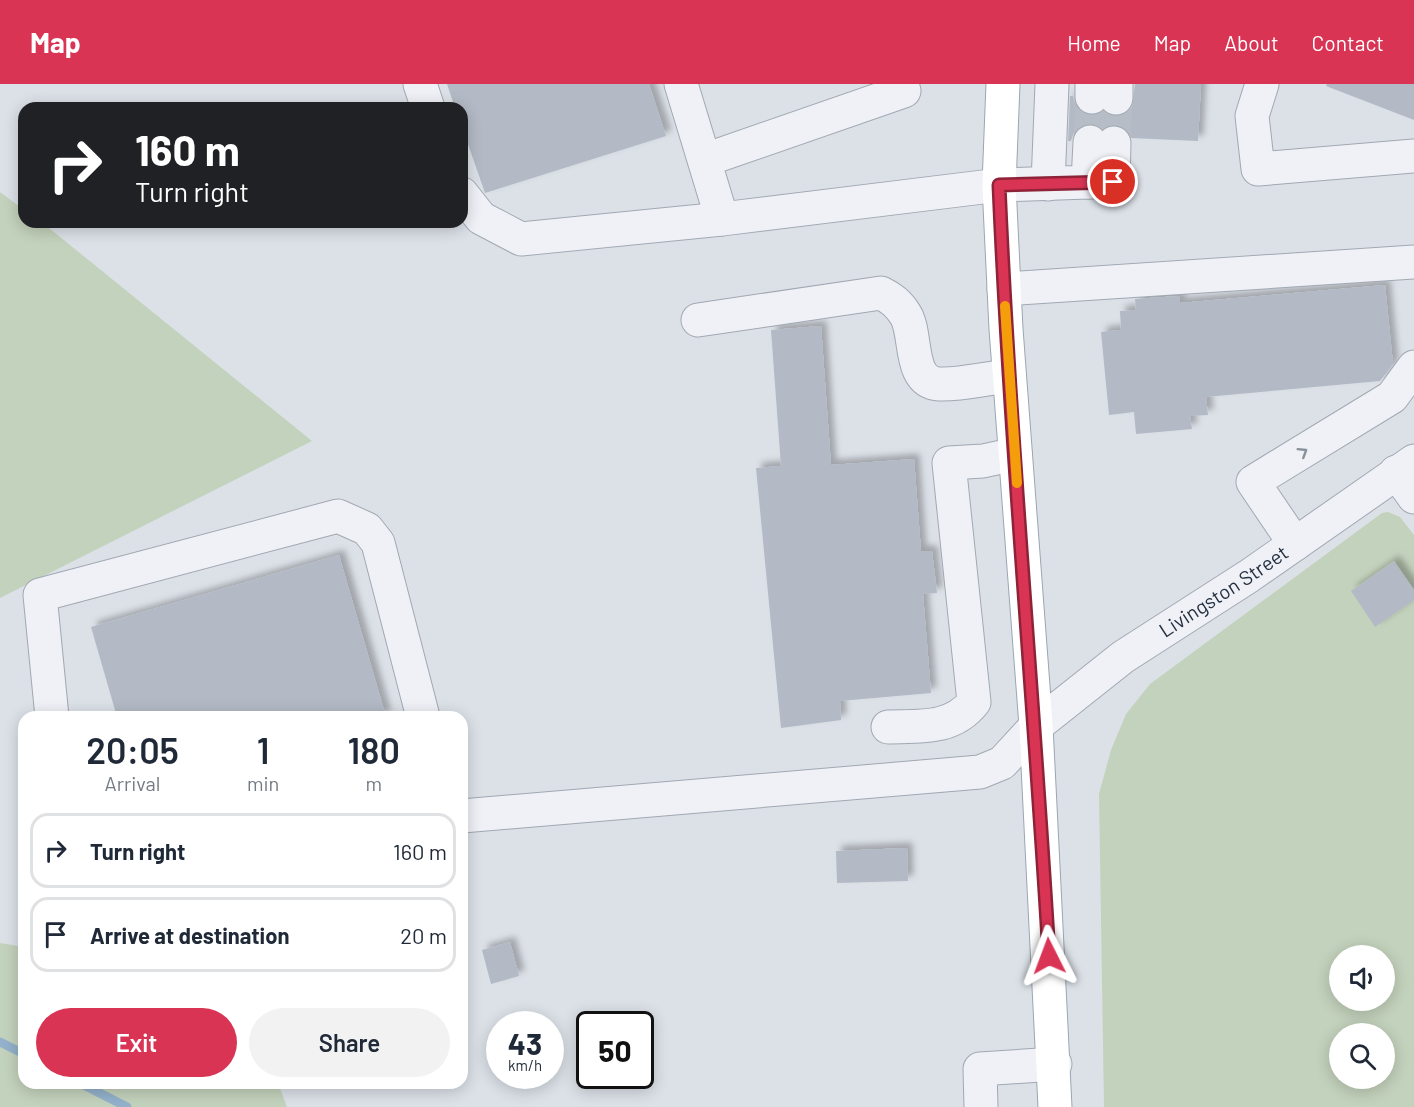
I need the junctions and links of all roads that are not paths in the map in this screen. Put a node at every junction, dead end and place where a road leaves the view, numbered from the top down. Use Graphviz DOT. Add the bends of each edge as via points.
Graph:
graph roads {
  1 [pos="420,84"];
  2 [pos="681,84"];
  3 [pos="902,84"];
  4 [pos="1003,84"];
  5 [pos="1052,84"];
  6 [pos="1262,84"];
  7 [pos="426,102"];
  8 [pos="1102,142"];
  9 [pos="1414,156"];
  10 [pos="705,160"];
  11 [pos="1048,184"];
  12 [pos="999,185"];
  13 [pos="468,202"];
  14 [pos="722,219"];
  15 [pos="1414,262"];
  16 [pos="1004,289"];
  17 [pos="698,320"];
  18 [pos="1414,367"];
  19 [pos="1009,376"];
  20 [pos="1015,454"];
  21 [pos="1408,477"];
  22 [pos="1295,544"];
  23 [pos="51,711"];
  24 [pos="421,711"];
  25 [pos="1036,726"];
  26 [pos="888,727"];
  27 [pos="468,815"];
  28 [pos="1055,1064"];
  29 [pos="981,1107"];
  30 [pos="1055,1107"];
  1 -- 7 [label="street"];
  2 -- 10 [label="street"];
  3 -- 10 [label="street" via="904,91"];
  4 -- 12 [label="main road"];
  5 -- 11 [label="street"];
  6 -- 9 [label="street" via="1252,116 1258,169"];
  8 -- 11 [label="street" via="1088,182"];
  10 -- 14 [label="street"];
  11 -- 12 [label="street"];
  12 -- 14 [label="street"];
  12 -- 16 [label="main road"];
  13 -- 14 [label="street" via="481,218 521,239"];
  15 -- 16 [label="street"];
  16 -- 19 [label="main road"];
  17 -- 19 [label="street" via="880,293 894,299 906,315 913,334 916,366 924,378 937,384"];
  22 -- 18 [label="street, one-way" via="1253,482 1392,397"];
  19 -- 20 [label="main road"];
  20 -- 25 [label="main road"];
  20 -- 26 [label="street" via="949,463 974,702 963,716 939,726"];
  21 -- 22 [label="street, Livingston Street"];
  22 -- 25 [label="street, Livingston Street" via="1123,657"];
  23 -- 24 [label="street" via="40,594 338,516 367,529 378,543"];
  25 -- 27 [label="street, Livingston Street" via="1002,763 980,772"];
  25 -- 28 [label="main road"];
  28 -- 29 [label="street" via="980,1069"];
  28 -- 30 [label="main road"];
}
